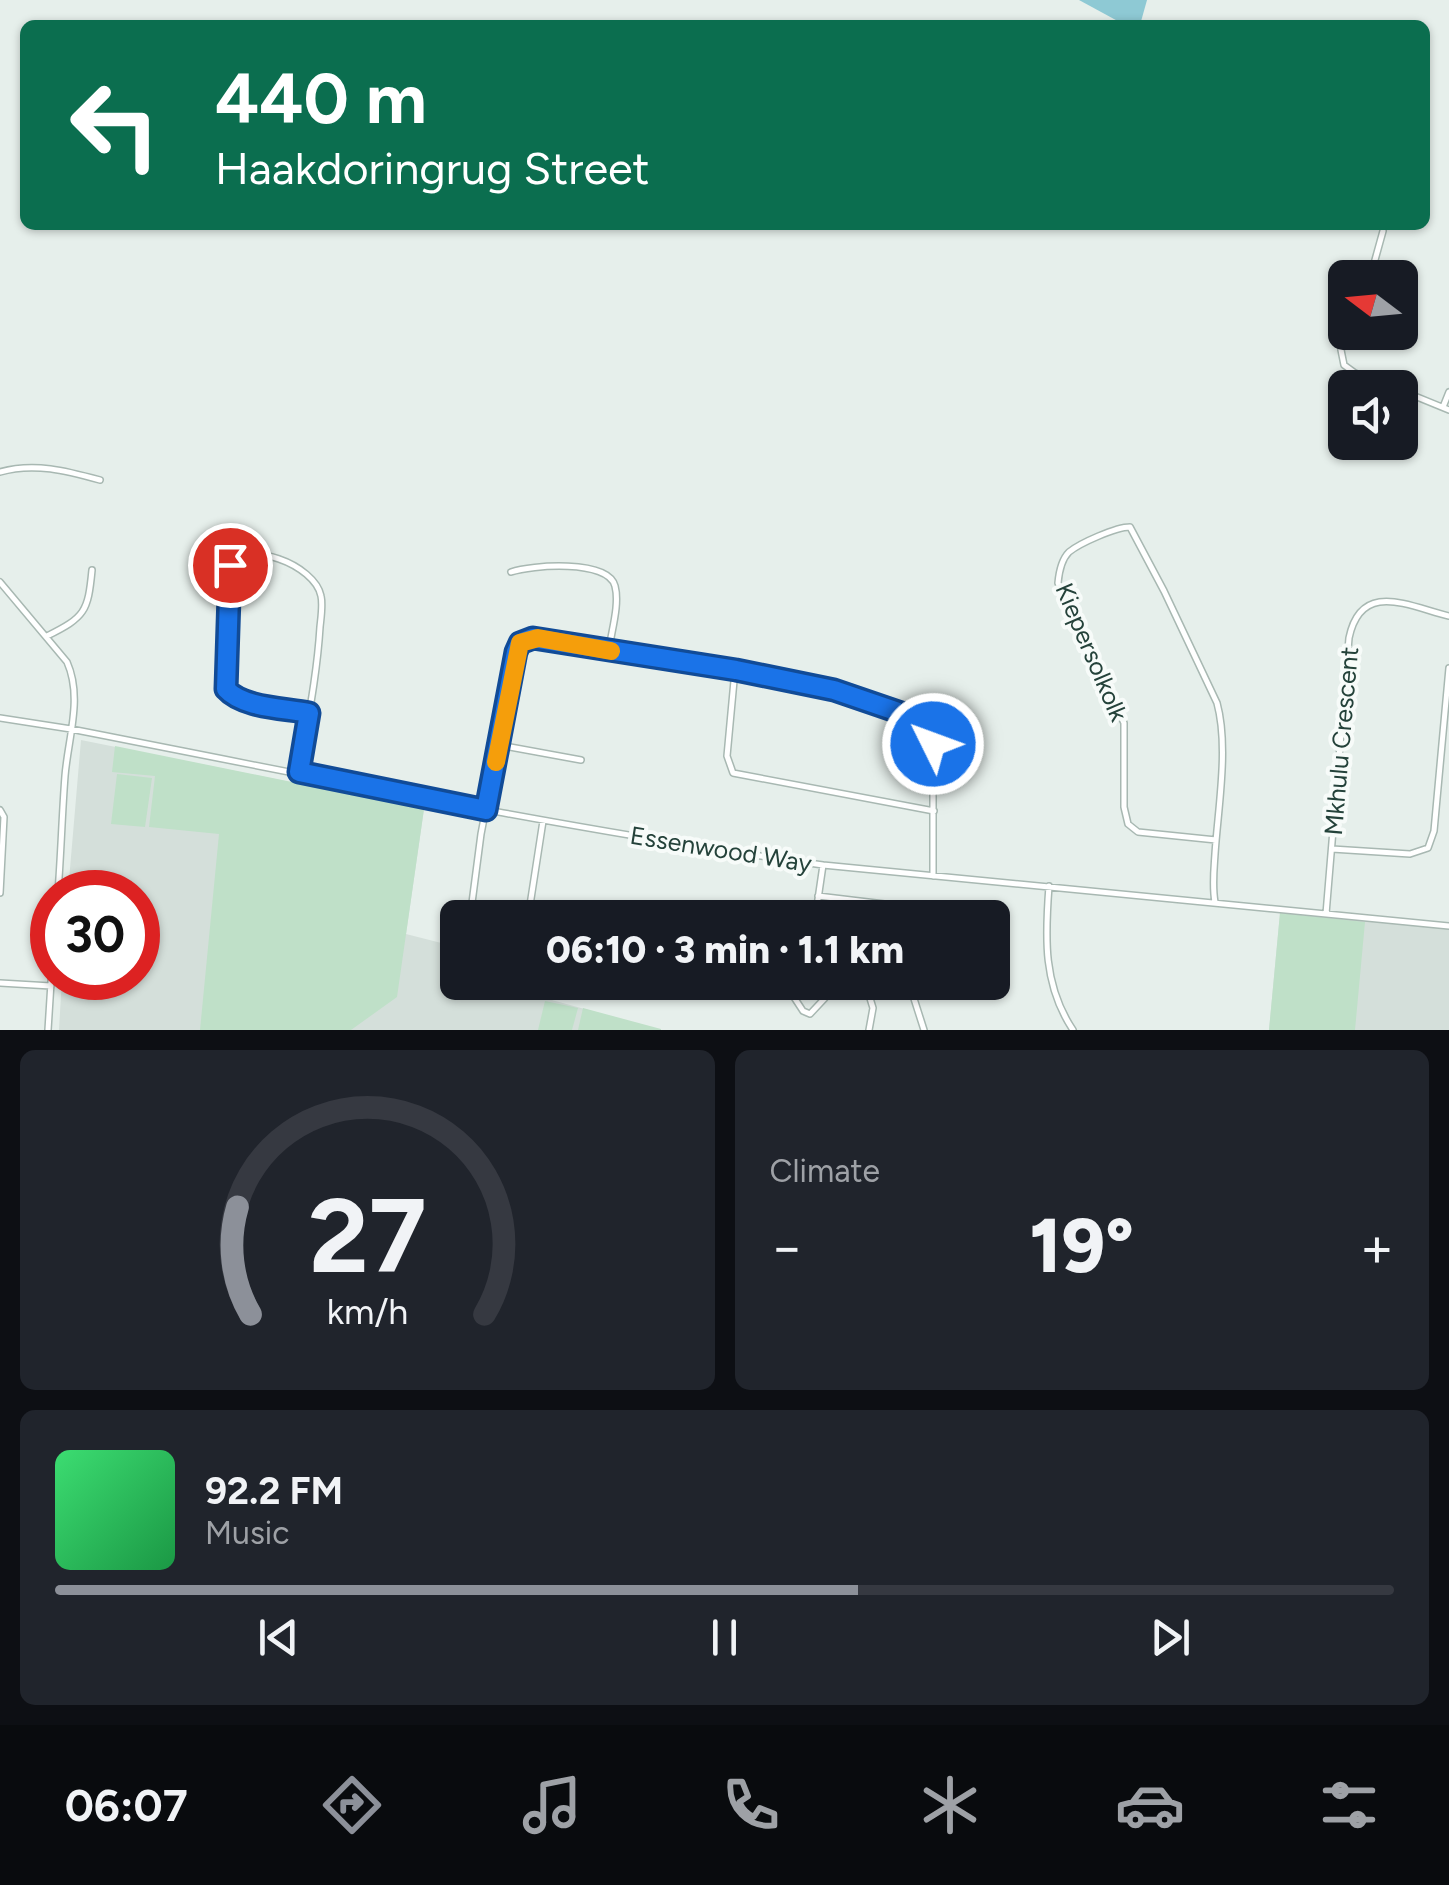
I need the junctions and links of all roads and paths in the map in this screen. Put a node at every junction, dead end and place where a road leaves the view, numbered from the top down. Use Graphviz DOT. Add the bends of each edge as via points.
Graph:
graph roads {
  1 [pos="1383,231"];
  2 [pos="1375,260"];
  3 [pos="1340,350"];
  4 [pos="1355,370"];
  5 [pos="1449,392"];
  6 [pos="1418,397"];
  7 [pos="1446,408"];
  8 [pos="0,472"];
  9 [pos="100,480"];
  10 [pos="92,570"];
  11 [pos="511,572"];
  12 [pos="0,582"];
  13 [pos="1449,616"];
  14 [pos="47,636"];
  15 [pos="609,650"];
  16 [pos="1449,668"];
  17 [pos="736,670"];
  18 [pos="309,713"];
  19 [pos="0,718"];
  20 [pos="71,729"];
  21 [pos="499,745"];
  22 [pos="580,760"];
  23 [pos="299,772"];
  24 [pos="0,810"];
  25 [pos="486,810"];
  26 [pos="934,811"];
  27 [pos="542,821"];
  28 [pos="1216,840"];
  29 [pos="1332,849"];
  30 [pos="823,865"];
  31 [pos="60,870"];
  32 [pos="933,876"];
  33 [pos="1049,886"];
  34 [pos="0,892"];
  35 [pos="818,896"];
  36 [pos="473,900"];
  37 [pos="531,900"];
  38 [pos="819,900"];
  39 [pos="843,900"];
  40 [pos="1215,902"];
  41 [pos="1326,914"];
  42 [pos="1449,926"];
  43 [pos="0,983"];
  44 [pos="30,985"];
  45 [pos="50,1000"];
  46 [pos="797,1000"];
  47 [pos="824,1000"];
  48 [pos="871,1000"];
  49 [pos="914,1000"];
  50 [pos="48,1030"];
  51 [pos="869,1030"];
  52 [pos="924,1030"];
  53 [pos="1073,1030"];
  1 -- 2 [label="street"];
  3 -- 4 [label="street" via="1344,365"];
  5 -- 7 [label="street"];
  6 -- 7 [label="street"];
  8 -- 9 [label="street" via="28,467"];
  10 -- 14 [label="street" via="84,614"];
  11 -- 15 [label="street" via="555,565 607,575 616,592"];
  12 -- 14 [label="street"];
  13 -- 29 [label="street, Mkhulu Crescent" via="1384,601 1369,603 1355,616"];
  14 -- 20 [label="street" via="74,678"];
  15 -- 17 [label="street"];
  15 -- 21 [label="street" via="538,638 520,643"];
  16 -- 29 [label="street, Mkhulu Crescent" via="1428,848 1410,854"];
  17 -- 26 [label="street" via="834,690 916,719 933,744"];
  17 -- 26 [label="street" via="727,756 732,772"];
  18 -- 18 [label="street" via="322,597 316,582 281,560 244,555 229,569 226,689 249,702"];
  18 -- 23 [label="street"];
  19 -- 20 [label="street, Essenwood Way"];
  20 -- 23 [label="street, Essenwood Way"];
  20 -- 31 [label="street"];
  21 -- 22 [label="street"];
  21 -- 25 [label="street"];
  23 -- 25 [label="street, Essenwood Way"];
  24 -- 34 [label="street"];
  25 -- 27 [label="street, Essenwood Way"];
  25 -- 36 [label="street"];
  26 -- 32 [label="street"];
  27 -- 30 [label="street, Essenwood Way"];
  27 -- 37 [label="street"];
  28 -- 28 [label="street, Kiepersolkolk" via="1218,703 1135,536 1120,526 1068,553 1058,583 1124,723 1128,824 1138,832"];
  28 -- 40 [label="street, Kiepersolkolk"];
  29 -- 41 [label="street, Mkhulu Crescent"];
  30 -- 32 [label="street, Essenwood Way"];
  30 -- 35 [label="street"];
  32 -- 33 [label="street, Essenwood Way"];
  33 -- 40 [label="street, Essenwood Way"];
  33 -- 53 [label="street" via="1046,958 1056,999"];
  35 -- 38 [label="street"];
  35 -- 39 [label="street"];
  40 -- 41 [label="street, Essenwood Way"];
  41 -- 42 [label="street, Essenwood Way"];
  43 -- 44 [label="street"];
  45 -- 50 [label="street"];
  46 -- 47 [label="street" via="807,1014"];
  48 -- 51 [label="street"];
  49 -- 52 [label="street"];
}
